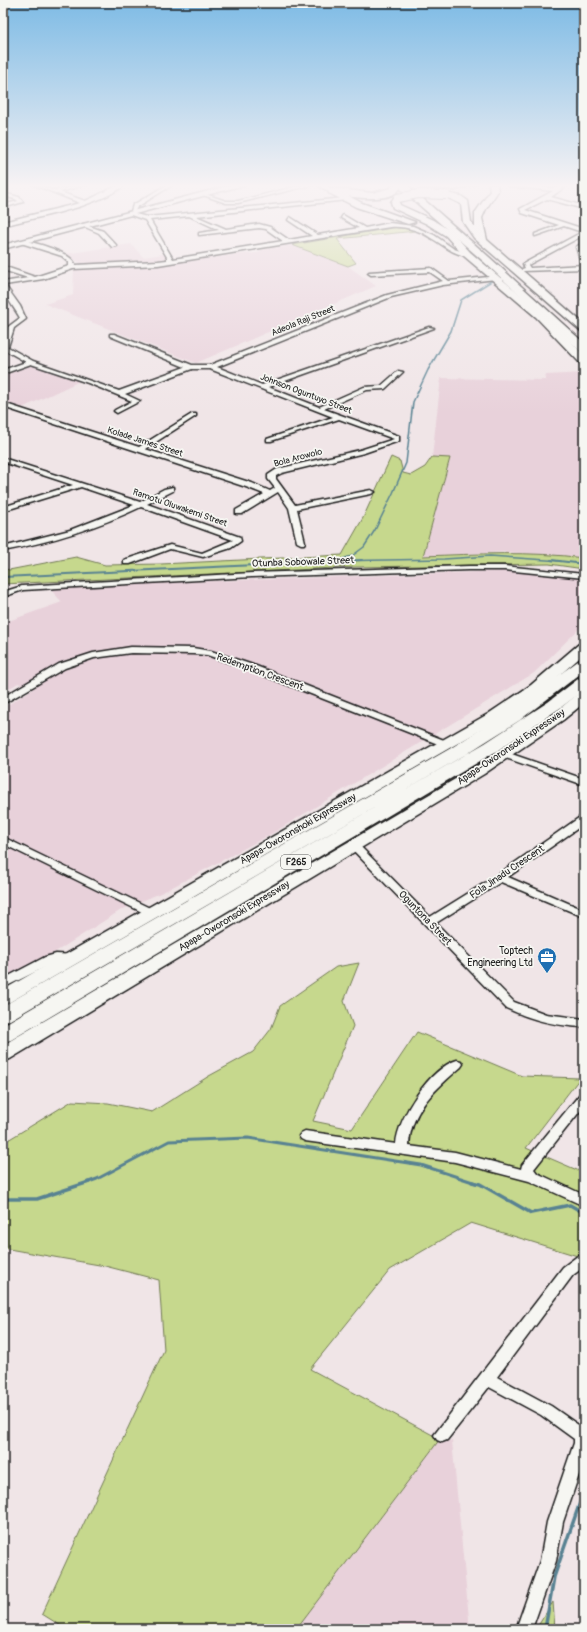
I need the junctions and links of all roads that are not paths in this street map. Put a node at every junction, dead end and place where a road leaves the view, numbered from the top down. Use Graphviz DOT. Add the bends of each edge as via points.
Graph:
graph roads {
  1 [pos="70,260"];
  2 [pos="175,260"];
  3 [pos="486,260"];
  4 [pos="489,260"];
  5 [pos="490,260"];
  6 [pos="496,260"];
  7 [pos="534,260"];
  8 [pos="170,261"];
  9 [pos="72,267"];
  10 [pos="3,268"];
  11 [pos="584,269"];
  12 [pos="529,270"];
  13 [pos="518,271"];
  14 [pos="371,273"];
  15 [pos="496,277"];
  16 [pos="34,278"];
  17 [pos="447,282"];
  18 [pos="3,285"];
  19 [pos="551,322"];
  20 [pos="11,327"];
  21 [pos="3,328"];
  22 [pos="430,328"];
  23 [pos="584,329"];
  24 [pos="112,335"];
  25 [pos="584,340"];
  26 [pos="4,348"];
  27 [pos="584,349"];
  28 [pos="584,361"];
  29 [pos="31,362"];
  30 [pos="191,367"];
  31 [pos="211,367"];
  32 [pos="3,372"];
  33 [pos="400,372"];
  34 [pos="262,387"];
  35 [pos="121,394"];
  36 [pos="3,405"];
  37 [pos="319,409"];
  38 [pos="116,412"];
  39 [pos="194,415"];
  40 [pos="339,417"];
  41 [pos="394,436"];
  42 [pos="269,440"];
  43 [pos="139,450"];
  44 [pos="3,460"];
  45 [pos="17,465"];
  46 [pos="3,469"];
  47 [pos="78,486"];
  48 [pos="170,488"];
  49 [pos="280,488"];
  50 [pos="371,492"];
  51 [pos="270,494"];
  52 [pos="140,505"];
  53 [pos="293,508"];
  54 [pos="3,509"];
  55 [pos="239,512"];
  56 [pos="301,542"];
  57 [pos="3,549"];
  58 [pos="127,562"];
  59 [pos="584,576"];
  60 [pos="3,588"];
  61 [pos="22,588"];
  62 [pos="3,595"];
  63 [pos="584,647"];
  64 [pos="584,664"];
  65 [pos="584,682"];
  66 [pos="584,696"];
  67 [pos="3,701"];
  68 [pos="446,744"];
  69 [pos="503,754"];
  70 [pos="584,782"];
  71 [pos="584,819"];
  72 [pos="3,840"];
  73 [pos="353,846"];
  74 [pos="500,878"];
  75 [pos="152,913"];
  76 [pos="584,914"];
  77 [pos="429,922"];
  78 [pos="73,958"];
  79 [pos="3,984"];
  80 [pos="3,998"];
  81 [pos="3,1015"];
  82 [pos="584,1023"];
  83 [pos="3,1035"];
  84 [pos="3,1054"];
  85 [pos="458,1064"];
  86 [pos="584,1097"];
  87 [pos="305,1136"];
  88 [pos="402,1150"];
  89 [pos="532,1177"];
  90 [pos="584,1201"];
  91 [pos="584,1259"];
  92 [pos="487,1379"];
  93 [pos="442,1435"];
  94 [pos="524,1629"];
  1 -- 9 [label="street"];
  2 -- 8 [label="street"];
  3 -- 15 [label="main road"];
  4 -- 19 [label="highway"];
  5 -- 25 [label="highway"];
  6 -- 13 [label="main road"];
  7 -- 12 [label="street" via="525,265"];
  8 -- 9 [label="street"];
  9 -- 16 [label="street"];
  10 -- 16 [label="street"];
  11 -- 12 [label="street"];
  12 -- 13 [label="street"];
  13 -- 23 [label="main road"];
  14 -- 17 [label="street" via="431,270"];
  15 -- 17 [label="street, Adeola Raji Street"];
  15 -- 19 [label="main road"];
  16 -- 18 [label="street"];
  17 -- 31 [label="street, Adeola Raji Street" via="389,296"];
  18 -- 20 [label="street" via="18,306 23,319"];
  19 -- 27 [label="highway"];
  19 -- 28 [label="main road"];
  20 -- 21 [label="street"];
  20 -- 26 [label="street"];
  22 -- 34 [label="street"];
  24 -- 30 [label="street"];
  26 -- 29 [label="street"];
  29 -- 32 [label="street"];
  29 -- 35 [label="street"];
  30 -- 31 [label="street"];
  30 -- 35 [label="street"];
  31 -- 34 [label="street, Johnson Oguntuyo Street"];
  33 -- 37 [label="street" via="383,388 366,388"];
  34 -- 37 [label="street, Johnson Oguntuyo Street"];
  35 -- 38 [label="street" via="137,401"];
  36 -- 43 [label="street, Kolade James Street"];
  37 -- 40 [label="street, Johnson Oguntuyo Street"];
  39 -- 43 [label="street"];
  40 -- 41 [label="street, Johnson Oguntuyo Street"];
  40 -- 42 [label="street"];
  41 -- 49 [label="street, Bola Arowolo" via="397,437 396,440 362,452 272,475"];
  43 -- 51 [label="street, Kolade James Street"];
  44 -- 45 [label="street, Ramotu Oluwakemi Street"];
  45 -- 46 [label="street"];
  45 -- 47 [label="street, Ramotu Oluwakemi Street"];
  47 -- 52 [label="street, Ramotu Oluwakemi Street"];
  47 -- 54 [label="street"];
  48 -- 52 [label="street"];
  49 -- 51 [label="street"];
  49 -- 53 [label="street, Bola Arowolo"];
  50 -- 53 [label="street"];
  51 -- 55 [label="street"];
  52 -- 57 [label="street" via="75,531 34,544"];
  52 -- 58 [label="street, Ramotu Oluwakemi Street" via="235,537 237,541 203,555 170,547"];
  53 -- 56 [label="street, Bola Arowolo"];
  59 -- 61 [label="street, Otunba Sobowale Street" via="511,568 461,568 224,576"];
  60 -- 61 [label="street, Otunba Sobowale Street"];
  61 -- 62 [label="street, Otunba Sobowale Street"];
  63 -- 68 [label="main road, Apapa-Oworonshoki Expressway" via="536,688 494,717"];
  64 -- 81 [label="highway, F265" via="514,716 457,752"];
  65 -- 83 [label="highway, Apapa-Oworonsoki Expressway / F265" via="491,747"];
  66 -- 69 [label="main road, Apapa-Oworonsoki Expressway"];
  67 -- 68 [label="street, Redemption Crescent" via="62,666 93,656 130,650 194,651 253,668"];
  68 -- 75 [label="main road, Apapa-Oworonshoki Expressway"];
  69 -- 70 [label="street"];
  69 -- 73 [label="main road, Apapa-Oworonsoki Expressway"];
  71 -- 74 [label="street, Fola Jinadu Crescent"];
  72 -- 75 [label="street"];
  73 -- 77 [label="street, Oguntona Street"];
  73 -- 84 [label="main road, Apapa-Oworonsoki Expressway"];
  74 -- 76 [label="street"];
  74 -- 77 [label="street, Fola Jinadu Crescent"];
  75 -- 78 [label="main road, Apapa-Oworonshoki Expressway"];
  77 -- 82 [label="street, Oguntona Street" via="510,1005 539,1018"];
  78 -- 79 [label="street" via="48,960"];
  78 -- 80 [label="main road, Apapa-Oworonshoki Expressway"];
  85 -- 88 [label="street" via="431,1085 412,1113 401,1140"];
  86 -- 89 [label="street" via="527,1168"];
  87 -- 88 [label="street"];
  88 -- 89 [label="street" via="455,1157"];
  89 -- 90 [label="street"];
  91 -- 92 [label="street" via="568,1271"];
  92 -- 93 [label="street"];
  92 -- 94 [label="street" via="560,1420 578,1432 582,1438 555,1522 548,1561"];
}
